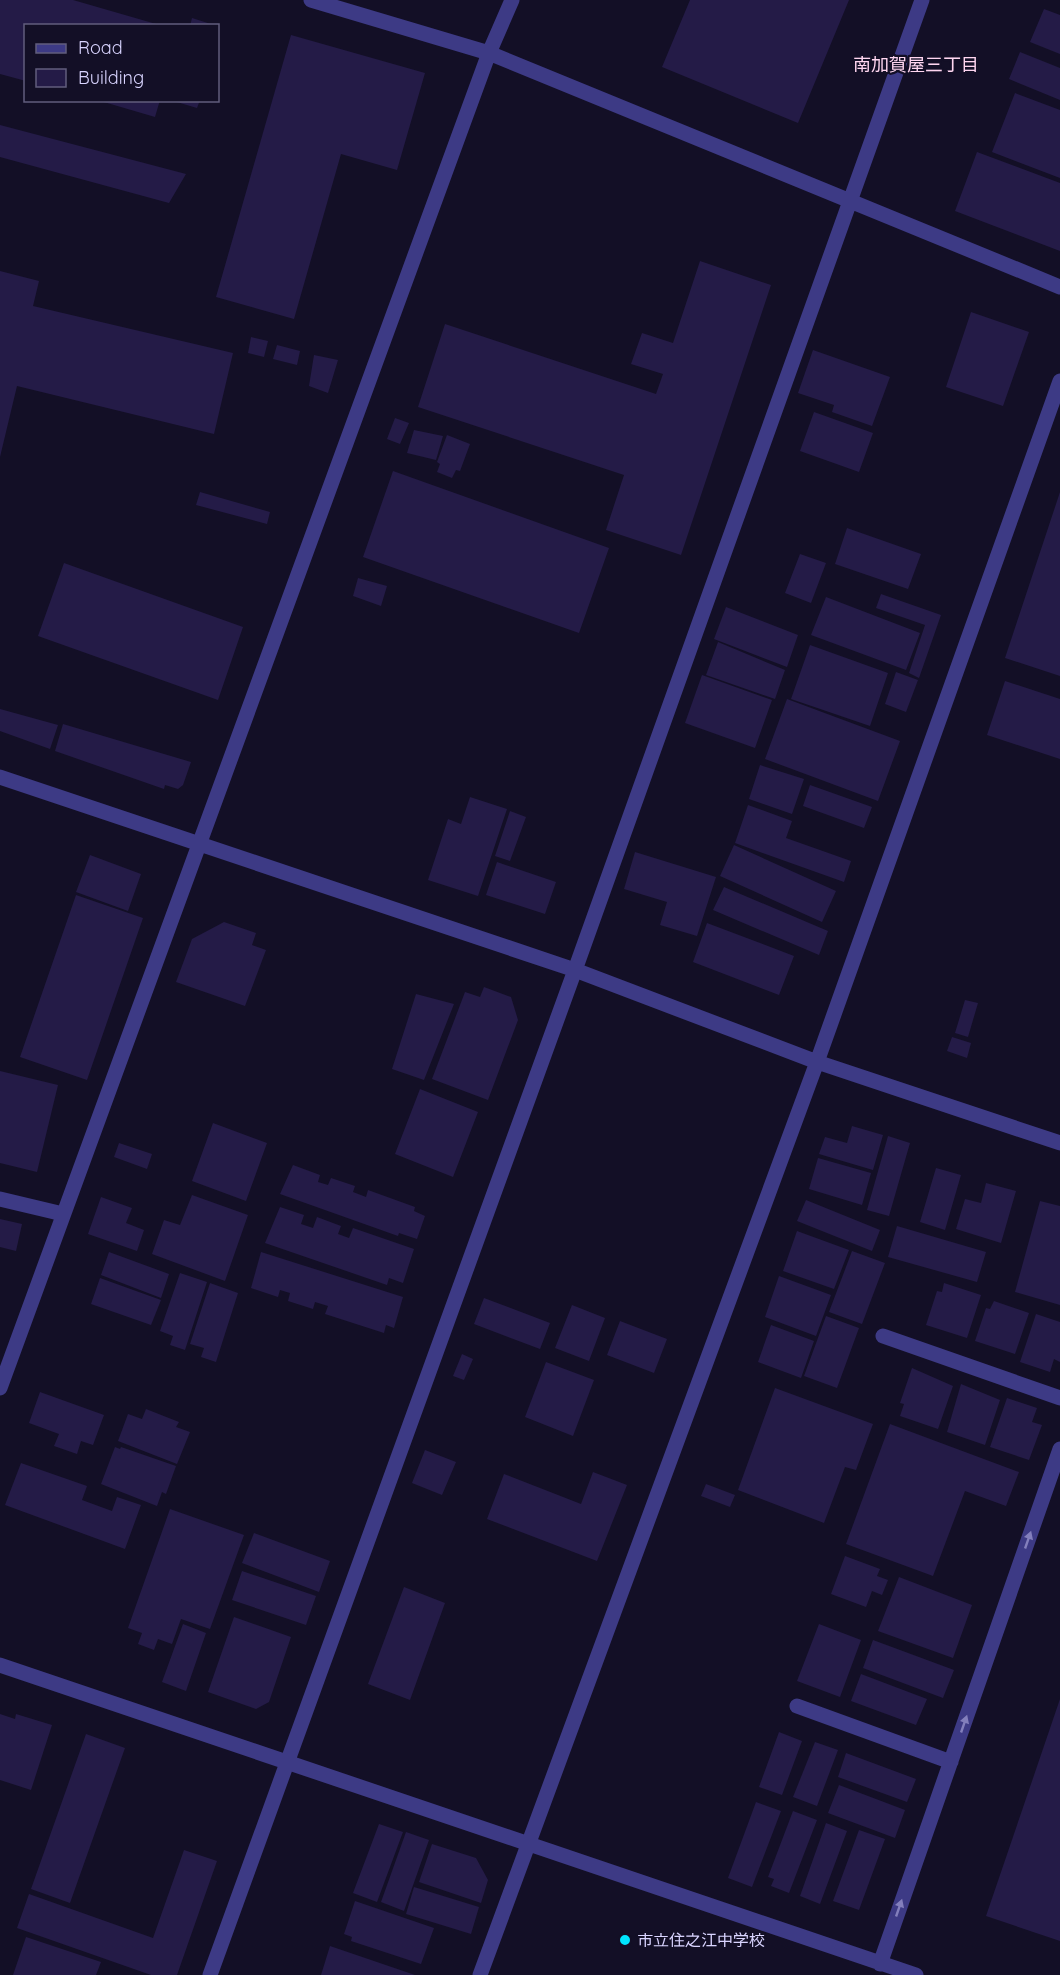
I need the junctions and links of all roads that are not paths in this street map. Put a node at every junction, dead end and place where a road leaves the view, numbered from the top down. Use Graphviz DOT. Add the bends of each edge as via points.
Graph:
graph roads {
  1 [pos="311,0"];
  2 [pos="512,0"];
  3 [pos="922,0"];
  4 [pos="489,53"];
  5 [pos="850,201"];
  6 [pos="1060,287"];
  7 [pos="1060,381"];
  8 [pos="0,777"];
  9 [pos="197,845"];
  10 [pos="575,970"];
  11 [pos="817,1062"];
  12 [pos="1060,1143"];
  13 [pos="0,1198"];
  14 [pos="63,1214"];
  15 [pos="883,1336"];
  16 [pos="0,1388"];
  17 [pos="1060,1398"];
  18 [pos="1060,1449"];
  19 [pos="0,1665"];
  20 [pos="797,1706"];
  21 [pos="288,1761"];
  22 [pos="951,1762"];
  23 [pos="527,1842"];
  24 [pos="880,1964"];
  25 [pos="210,1975"];
  26 [pos="480,1975"];
  27 [pos="916,1975"];
  1 -- 4 [label="street"];
  2 -- 4 [label="street"];
  3 -- 5 [label="street"];
  4 -- 5 [label="street"];
  4 -- 9 [label="street"];
  5 -- 6 [label="street"];
  5 -- 10 [label="street"];
  7 -- 11 [label="street"];
  8 -- 9 [label="street"];
  9 -- 10 [label="street"];
  9 -- 14 [label="street"];
  10 -- 11 [label="street"];
  10 -- 21 [label="street"];
  11 -- 12 [label="street"];
  11 -- 23 [label="street"];
  13 -- 14 [label="street"];
  14 -- 16 [label="street"];
  15 -- 17 [label="street"];
  22 -- 18 [label="street, one-way"];
  19 -- 21 [label="street"];
  20 -- 22 [label="street"];
  21 -- 23 [label="street"];
  21 -- 25 [label="street"];
  24 -- 22 [label="street, one-way"];
  23 -- 24 [label="street"];
  23 -- 26 [label="street"];
  24 -- 27 [label="street"];
}
